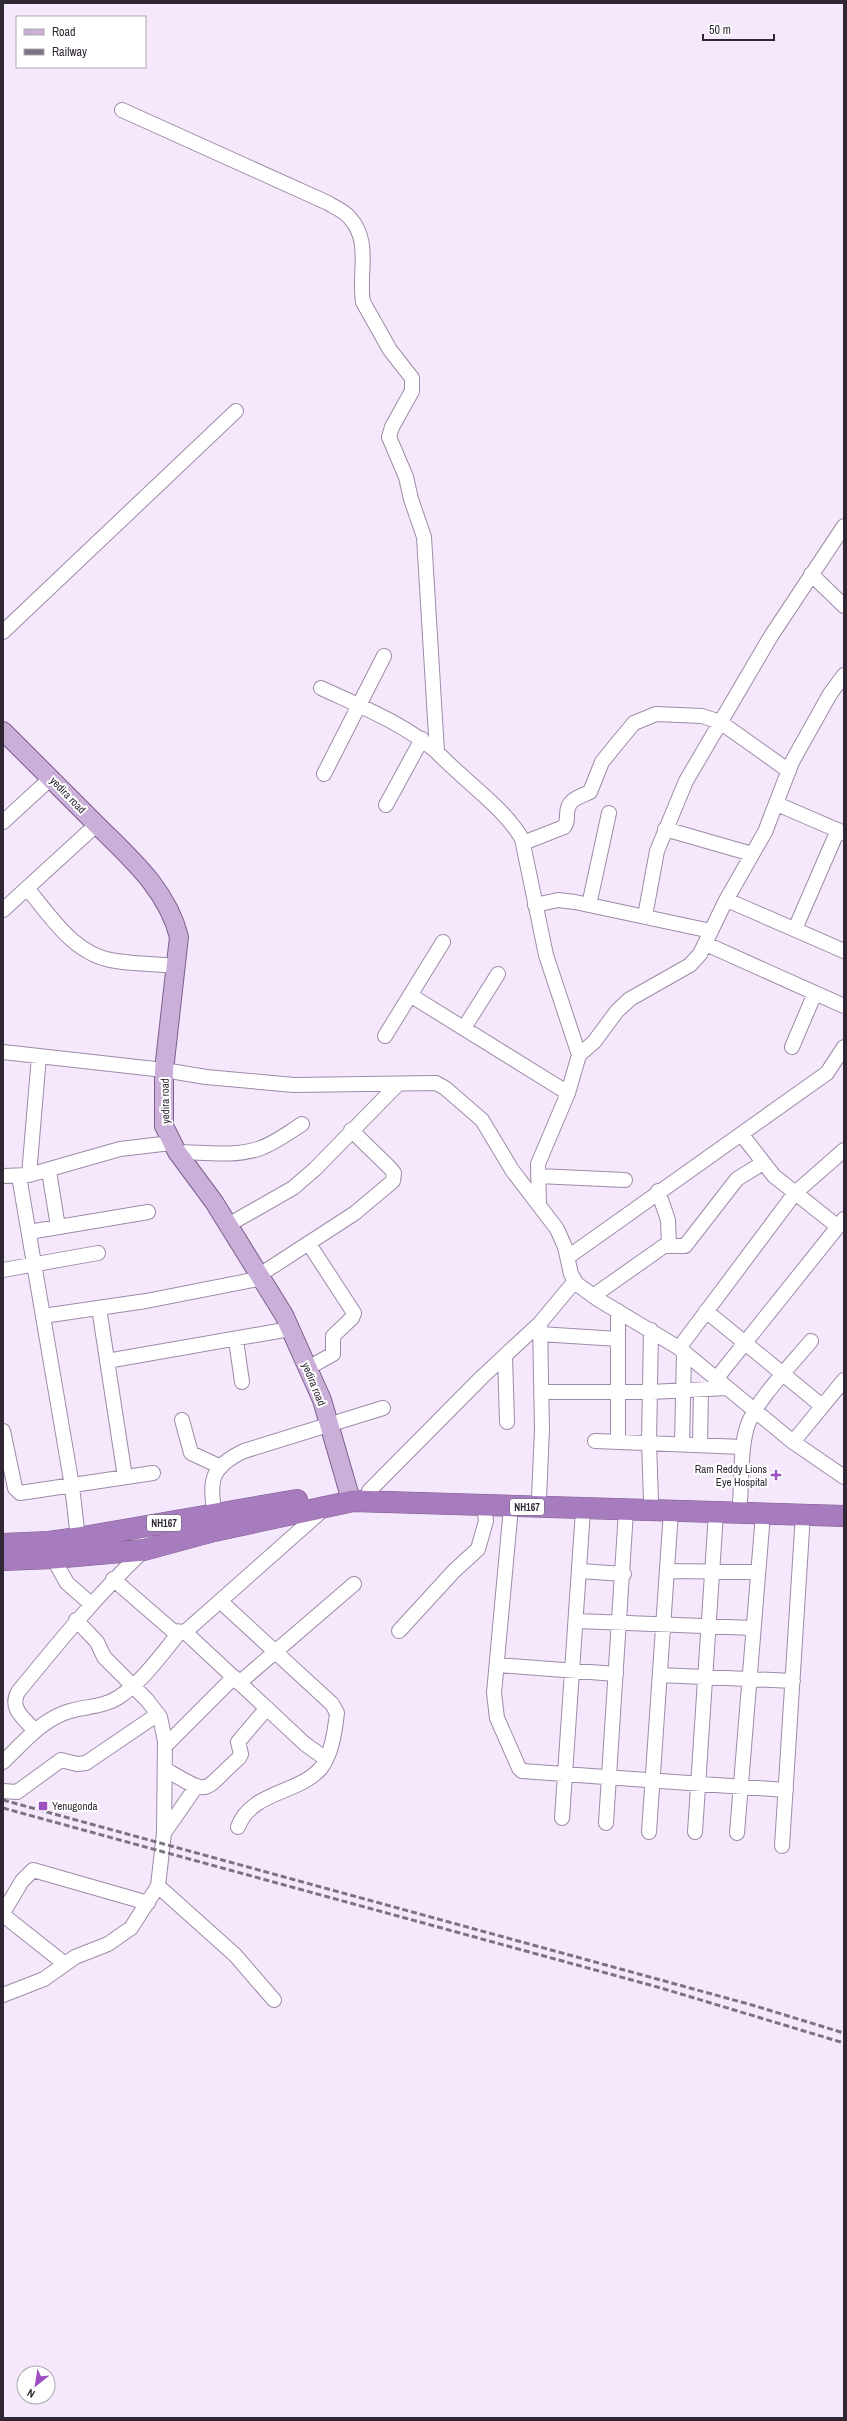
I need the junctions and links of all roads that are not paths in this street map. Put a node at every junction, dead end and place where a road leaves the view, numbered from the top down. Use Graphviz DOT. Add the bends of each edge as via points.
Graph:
graph roads {
  1 [pos="122,110"];
  2 [pos="236,411"];
  3 [pos="844,526"];
  4 [pos="811,574"];
  5 [pos="844,606"];
  6 [pos="3,632"];
  7 [pos="384,656"];
  8 [pos="844,675"];
  9 [pos="321,688"];
  10 [pos="358,705"];
  11 [pos="720,722"];
  12 [pos="3,731"];
  13 [pos="422,740"];
  14 [pos="437,752"];
  15 [pos="789,771"];
  16 [pos="324,774"];
  17 [pos="51,778"];
  18 [pos="777,804"];
  19 [pos="386,805"];
  20 [pos="609,813"];
  21 [pos="3,822"];
  22 [pos="96,824"];
  23 [pos="665,829"];
  24 [pos="841,831"];
  25 [pos="523,843"];
  26 [pos="752,854"];
  27 [pos="27,888"];
  28 [pos="727,900"];
  29 [pos="589,904"];
  30 [pos="535,905"];
  31 [pos="3,910"];
  32 [pos="645,916"];
  33 [pos="795,929"];
  34 [pos="709,937"];
  35 [pos="443,942"];
  36 [pos="844,951"];
  37 [pos="177,966"];
  38 [pos="498,974"];
  39 [pos="815,993"];
  40 [pos="410,995"];
  41 [pos="844,1006"];
  42 [pos="464,1028"];
  43 [pos="385,1036"];
  44 [pos="792,1047"];
  45 [pos="844,1047"];
  46 [pos="3,1052"];
  47 [pos="579,1055"];
  48 [pos="39,1056"];
  49 [pos="164,1070"];
  50 [pos="398,1084"];
  51 [pos="568,1093"];
  52 [pos="302,1124"];
  53 [pos="351,1130"];
  54 [pos="742,1135"];
  55 [pos="174,1148"];
  56 [pos="844,1150"];
  57 [pos="763,1163"];
  58 [pos="49,1171"];
  59 [pos="24,1175"];
  60 [pos="3,1176"];
  61 [pos="538,1176"];
  62 [pos="625,1180"];
  63 [pos="658,1191"];
  64 [pos="795,1194"];
  65 [pos="539,1205"];
  66 [pos="148,1212"];
  67 [pos="841,1224"];
  68 [pos="228,1225"];
  69 [pos="58,1227"];
  70 [pos="29,1232"];
  71 [pos="309,1244"];
  72 [pos="669,1245"];
  73 [pos="98,1253"];
  74 [pos="568,1257"];
  75 [pos="35,1264"];
  76 [pos="3,1270"];
  77 [pos="262,1276"];
  78 [pos="575,1281"];
  79 [pos="593,1296"];
  80 [pos="99,1308"];
  81 [pos="618,1311"];
  82 [pos="706,1311"];
  83 [pos="43,1316"];
  84 [pos="540,1328"];
  85 [pos="290,1329"];
  86 [pos="651,1330"];
  87 [pos="618,1338"];
  88 [pos="236,1340"];
  89 [pos="811,1341"];
  90 [pos="745,1342"];
  91 [pos="682,1351"];
  92 [pos="505,1356"];
  93 [pos="107,1361"];
  94 [pos="308,1368"];
  95 [pos="784,1374"];
  96 [pos="844,1380"];
  97 [pos="242,1382"];
  98 [pos="722,1383"];
  99 [pos="701,1390"];
  100 [pos="683,1391"];
  101 [pos="541,1392"];
  102 [pos="619,1392"];
  103 [pos="649,1392"];
  104 [pos="822,1406"];
  105 [pos="383,1408"];
  106 [pos="754,1410"];
  107 [pos="182,1420"];
  108 [pos="507,1422"];
  109 [pos="329,1425"];
  110 [pos="3,1435"];
  111 [pos="596,1441"];
  112 [pos="618,1441"];
  113 [pos="648,1442"];
  114 [pos="793,1442"];
  115 [pos="682,1444"];
  116 [pos="700,1445"];
  117 [pos="743,1447"];
  118 [pos="220,1466"];
  119 [pos="154,1473"];
  120 [pos="843,1474"];
  121 [pos="125,1477"];
  122 [pos="72,1486"];
  123 [pos="359,1492"];
  124 [pos="539,1498"];
  125 [pos="651,1501"];
  126 [pos="740,1501"];
  127 [pos="844,1505"];
  128 [pos="484,1506"];
  129 [pos="327,1507"];
  130 [pos="511,1507"];
  131 [pos="583,1510"];
  132 [pos="626,1511"];
  133 [pos="671,1512"];
  134 [pos="716,1512"];
  135 [pos="215,1514"];
  136 [pos="763,1514"];
  137 [pos="803,1514"];
  138 [pos="844,1516"];
  139 [pos="78,1538"];
  140 [pos="3,1544"];
  141 [pos="144,1550"];
  142 [pos="53,1558"];
  143 [pos="3,1560"];
  144 [pos="668,1571"];
  145 [pos="712,1571"];
  146 [pos="580,1572"];
  147 [pos="757,1572"];
  148 [pos="624,1574"];
  149 [pos="113,1579"];
  150 [pos="354,1584"];
  151 [pos="220,1601"];
  152 [pos="91,1604"];
  153 [pos="76,1620"];
  154 [pos="577,1621"];
  155 [pos="620,1623"];
  156 [pos="664,1624"];
  157 [pos="708,1626"];
  158 [pos="753,1628"];
  159 [pos="399,1631"];
  160 [pos="182,1633"];
  161 [pos="276,1652"];
  162 [pos="497,1665"];
  163 [pos="573,1670"];
  164 [pos="616,1674"];
  165 [pos="660,1675"];
  166 [pos="705,1677"];
  167 [pos="749,1679"];
  168 [pos="236,1680"];
  169 [pos="793,1681"];
  170 [pos="134,1687"];
  171 [pos="8,1708"];
  172 [pos="267,1708"];
  173 [pos="158,1714"];
  174 [pos="35,1731"];
  175 [pos="165,1746"];
  176 [pos="326,1759"];
  177 [pos="4,1760"];
  178 [pos="165,1768"];
  179 [pos="566,1774"];
  180 [pos="608,1777"];
  181 [pos="652,1780"];
  182 [pos="697,1783"];
  183 [pos="741,1786"];
  184 [pos="196,1787"];
  185 [pos="786,1790"];
  186 [pos="3,1791"];
  187 [pos="562,1818"];
  188 [pos="606,1823"];
  189 [pos="238,1827"];
  190 [pos="164,1832"];
  191 [pos="649,1832"];
  192 [pos="695,1832"];
  193 [pos="737,1833"];
  194 [pos="782,1846"];
  195 [pos="158,1886"];
  196 [pos="148,1903"];
  197 [pos="3,1914"];
  198 [pos="65,1964"];
  199 [pos="3,1995"];
  200 [pos="274,2000"];
  1 -- 14 [label="street" via="328,203 349,216 360,237 364,260 362,302 390,350 412,378 412,391 392,427 390,437 406,477 424,537"];
  2 -- 6 [label="street"];
  3 -- 4 [label="street"];
  4 -- 5 [label="street"];
  4 -- 11 [label="street"];
  7 -- 10 [label="street"];
  8 -- 15 [label="street" via="827,700"];
  9 -- 10 [label="street"];
  10 -- 13 [label="street" via="392,720"];
  10 -- 16 [label="street"];
  11 -- 15 [label="street"];
  11 -- 23 [label="street" via="686,781"];
  11 -- 25 [label="street" via="702,716 656,714 634,723 602,762 590,792 573,799 569,804 568,821 564,827"];
  12 -- 17 [label="main road, yedira road"];
  13 -- 14 [label="street"];
  13 -- 19 [label="street"];
  14 -- 25 [label="street" via="517,829"];
  15 -- 18 [label="street"];
  17 -- 21 [label="street"];
  17 -- 22 [label="main road, yedira road"];
  18 -- 24 [label="street"];
  18 -- 26 [label="street"];
  20 -- 29 [label="street"];
  22 -- 27 [label="street"];
  22 -- 37 [label="main road, yedira road" via="143,872 174,916 179,937"];
  23 -- 26 [label="street"];
  23 -- 32 [label="street" via="657,851"];
  24 -- 33 [label="street"];
  25 -- 30 [label="street"];
  26 -- 28 [label="street"];
  27 -- 31 [label="street"];
  27 -- 37 [label="street" via="68,937 90,952 115,961"];
  28 -- 33 [label="street"];
  28 -- 34 [label="street"];
  29 -- 30 [label="street" via="558,900"];
  29 -- 32 [label="street"];
  30 -- 47 [label="street" via="546,955"];
  32 -- 34 [label="street"];
  33 -- 36 [label="street"];
  34 -- 39 [label="street"];
  34 -- 47 [label="street" via="690,965 630,999 617,1011 594,1042"];
  35 -- 40 [label="street"];
  37 -- 49 [label="main road, yedira road"];
  38 -- 42 [label="street"];
  39 -- 41 [label="street"];
  39 -- 44 [label="street"];
  40 -- 42 [label="street"];
  40 -- 43 [label="street"];
  42 -- 51 [label="street"];
  45 -- 54 [label="street" via="827,1074"];
  46 -- 48 [label="street"];
  47 -- 51 [label="street"];
  48 -- 49 [label="street"];
  48 -- 59 [label="street"];
  49 -- 50 [label="street" via="206,1077 294,1085"];
  49 -- 55 [label="main road, yedira road" via="164,1126"];
  50 -- 53 [label="street"];
  50 -- 65 [label="street" via="436,1083 476,1114 512,1170"];
  51 -- 61 [label="street" via="540,1158"];
  52 -- 55 [label="street" via="258,1149 233,1152"];
  53 -- 68 [label="street" via="315,1169 293,1188"];
  53 -- 71 [label="street" via="390,1168 394,1173 394,1181 355,1213"];
  54 -- 57 [label="street"];
  54 -- 63 [label="street"];
  55 -- 58 [label="street" via="120,1149"];
  55 -- 68 [label="main road, yedira road"];
  56 -- 64 [label="street"];
  57 -- 64 [label="street"];
  57 -- 72 [label="street" via="737,1179 685,1246"];
  58 -- 59 [label="street"];
  58 -- 69 [label="street"];
  59 -- 60 [label="street"];
  59 -- 70 [label="street"];
  61 -- 62 [label="street"];
  61 -- 65 [label="street"];
  63 -- 72 [label="street" via="668,1220"];
  63 -- 74 [label="street"];
  64 -- 67 [label="street"];
  64 -- 82 [label="street"];
  65 -- 74 [label="street" via="557,1229"];
  66 -- 69 [label="street"];
  67 -- 90 [label="street"];
  68 -- 77 [label="main road, yedira road"];
  69 -- 70 [label="street"];
  70 -- 75 [label="street"];
  71 -- 77 [label="street"];
  71 -- 94 [label="street" via="354,1313 333,1336 333,1354"];
  72 -- 79 [label="street" via="657,1250"];
  73 -- 75 [label="street"];
  74 -- 78 [label="street"];
  75 -- 76 [label="street"];
  75 -- 83 [label="street"];
  77 -- 80 [label="street" via="146,1301"];
  77 -- 85 [label="main road, yedira road"];
  78 -- 79 [label="street"];
  78 -- 84 [label="street"];
  79 -- 81 [label="street"];
  80 -- 83 [label="street"];
  80 -- 93 [label="street"];
  81 -- 86 [label="street"];
  81 -- 87 [label="street"];
  82 -- 90 [label="street"];
  82 -- 91 [label="street"];
  83 -- 122 [label="street"];
  84 -- 87 [label="street"];
  84 -- 92 [label="street"];
  84 -- 101 [label="street"];
  85 -- 88 [label="street"];
  85 -- 94 [label="main road, yedira road"];
  86 -- 91 [label="street"];
  86 -- 103 [label="street"];
  87 -- 102 [label="street"];
  88 -- 93 [label="street"];
  88 -- 97 [label="street"];
  89 -- 95 [label="street"];
  90 -- 95 [label="street"];
  90 -- 98 [label="street"];
  91 -- 98 [label="street"];
  91 -- 100 [label="street"];
  92 -- 108 [label="street"];
  92 -- 123 [label="street"];
  93 -- 121 [label="street"];
  94 -- 109 [label="main road, yedira road"];
  95 -- 104 [label="street"];
  95 -- 106 [label="street"];
  96 -- 104 [label="street"];
  98 -- 99 [label="street"];
  98 -- 106 [label="street"];
  99 -- 100 [label="street"];
  99 -- 116 [label="street"];
  100 -- 103 [label="street"];
  100 -- 115 [label="street"];
  101 -- 102 [label="street"];
  101 -- 124 [label="street"];
  102 -- 103 [label="street"];
  102 -- 112 [label="street"];
  103 -- 113 [label="street"];
  104 -- 114 [label="street"];
  105 -- 109 [label="street"];
  106 -- 114 [label="street"];
  106 -- 117 [label="street"];
  107 -- 118 [label="street" via="191,1453"];
  109 -- 118 [label="street" via="244,1450"];
  109 -- 123 [label="main road, yedira road"];
  110 -- 122 [label="street" via="17,1491 25,1493"];
  111 -- 112 [label="street"];
  112 -- 113 [label="street"];
  113 -- 115 [label="street"];
  113 -- 125 [label="street"];
  114 -- 120 [label="street"];
  115 -- 116 [label="street"];
  116 -- 117 [label="street"];
  117 -- 126 [label="street"];
  118 -- 135 [label="street" via="212,1482"];
  119 -- 121 [label="street"];
  121 -- 122 [label="street"];
  122 -- 139 [label="street"];
  123 -- 124 [label="highway, NH167" via="404,1490"];
  123 -- 135 [label="highway, NH167"];
  124 -- 125 [label="highway, NH167"];
  125 -- 126 [label="highway, NH167"];
  126 -- 127 [label="highway, NH167"];
  128 -- 129 [label="highway, NH167" via="353,1501"];
  128 -- 130 [label="highway, NH167"];
  128 -- 159 [label="street" via="486,1521 478,1549 454,1571"];
  129 -- 141 [label="highway, NH167" via="214,1531"];
  129 -- 151 [label="street"];
  130 -- 131 [label="highway, NH167"];
  130 -- 162 [label="street"];
  131 -- 132 [label="highway, NH167"];
  131 -- 146 [label="street"];
  132 -- 133 [label="highway, NH167"];
  132 -- 148 [label="street"];
  133 -- 134 [label="highway, NH167"];
  133 -- 144 [label="street"];
  134 -- 136 [label="highway, NH167"];
  134 -- 145 [label="street"];
  135 -- 139 [label="highway, NH167"];
  136 -- 137 [label="highway, NH167"];
  136 -- 147 [label="street"];
  137 -- 138 [label="highway, NH167"];
  137 -- 169 [label="street"];
  139 -- 140 [label="highway, NH167"];
  141 -- 142 [label="highway, NH167"];
  141 -- 149 [label="street"];
  142 -- 143 [label="highway, NH167"];
  142 -- 152 [label="street" via="67,1583"];
  144 -- 145 [label="street"];
  144 -- 156 [label="street"];
  145 -- 147 [label="street"];
  145 -- 157 [label="street"];
  146 -- 148 [label="street"];
  146 -- 154 [label="street"];
  147 -- 158 [label="street"];
  148 -- 155 [label="street"];
  149 -- 152 [label="street"];
  149 -- 160 [label="street" via="173,1631"];
  150 -- 161 [label="street"];
  151 -- 160 [label="street"];
  151 -- 161 [label="street"];
  152 -- 153 [label="street"];
  153 -- 170 [label="street" via="97,1642 104,1657"];
  153 -- 171 [label="street"];
  154 -- 155 [label="street"];
  154 -- 163 [label="street"];
  155 -- 156 [label="street"];
  155 -- 164 [label="street"];
  156 -- 157 [label="street"];
  156 -- 165 [label="street"];
  157 -- 158 [label="street"];
  157 -- 166 [label="street"];
  158 -- 167 [label="street"];
  160 -- 168 [label="street"];
  160 -- 170 [label="street"];
  161 -- 168 [label="street"];
  161 -- 176 [label="street" via="332,1704 337,1713"];
  162 -- 163 [label="street"];
  162 -- 179 [label="street" via="494,1692 497,1718 516,1766 522,1771"];
  163 -- 164 [label="street"];
  163 -- 179 [label="street"];
  164 -- 180 [label="street"];
  165 -- 166 [label="street"];
  165 -- 181 [label="street"];
  166 -- 167 [label="street"];
  166 -- 182 [label="street"];
  167 -- 169 [label="street"];
  167 -- 183 [label="street"];
  168 -- 172 [label="street"];
  168 -- 175 [label="street"];
  169 -- 185 [label="street"];
  170 -- 173 [label="street"];
  170 -- 174 [label="street" via="106,1704 54,1717"];
  171 -- 174 [label="street"];
  172 -- 176 [label="street" via="305,1744"];
  172 -- 184 [label="street" via="238,1742 241,1754 239,1758 211,1785 205,1788"];
  173 -- 175 [label="street"];
  173 -- 186 [label="street" via="86,1763 77,1764 61,1760 17,1792"];
  174 -- 177 [label="street"];
  175 -- 178 [label="street"];
  176 -- 189 [label="street" via="312,1777 247,1810"];
  178 -- 184 [label="street"];
  178 -- 190 [label="street"];
  179 -- 180 [label="street"];
  179 -- 187 [label="street"];
  180 -- 181 [label="street"];
  180 -- 188 [label="street"];
  181 -- 182 [label="street"];
  181 -- 191 [label="street"];
  182 -- 183 [label="street"];
  182 -- 192 [label="street"];
  183 -- 185 [label="street"];
  183 -- 193 [label="street"];
  184 -- 190 [label="street"];
  185 -- 194 [label="street"];
  190 -- 195 [label="street"];
  195 -- 196 [label="street"];
  195 -- 200 [label="street" via="235,1955"];
  196 -- 197 [label="street" via="33,1870 22,1881"];
  196 -- 198 [label="street" via="130,1928 108,1944"];
  197 -- 198 [label="street"];
  198 -- 199 [label="street" via="44,1979"];
}
